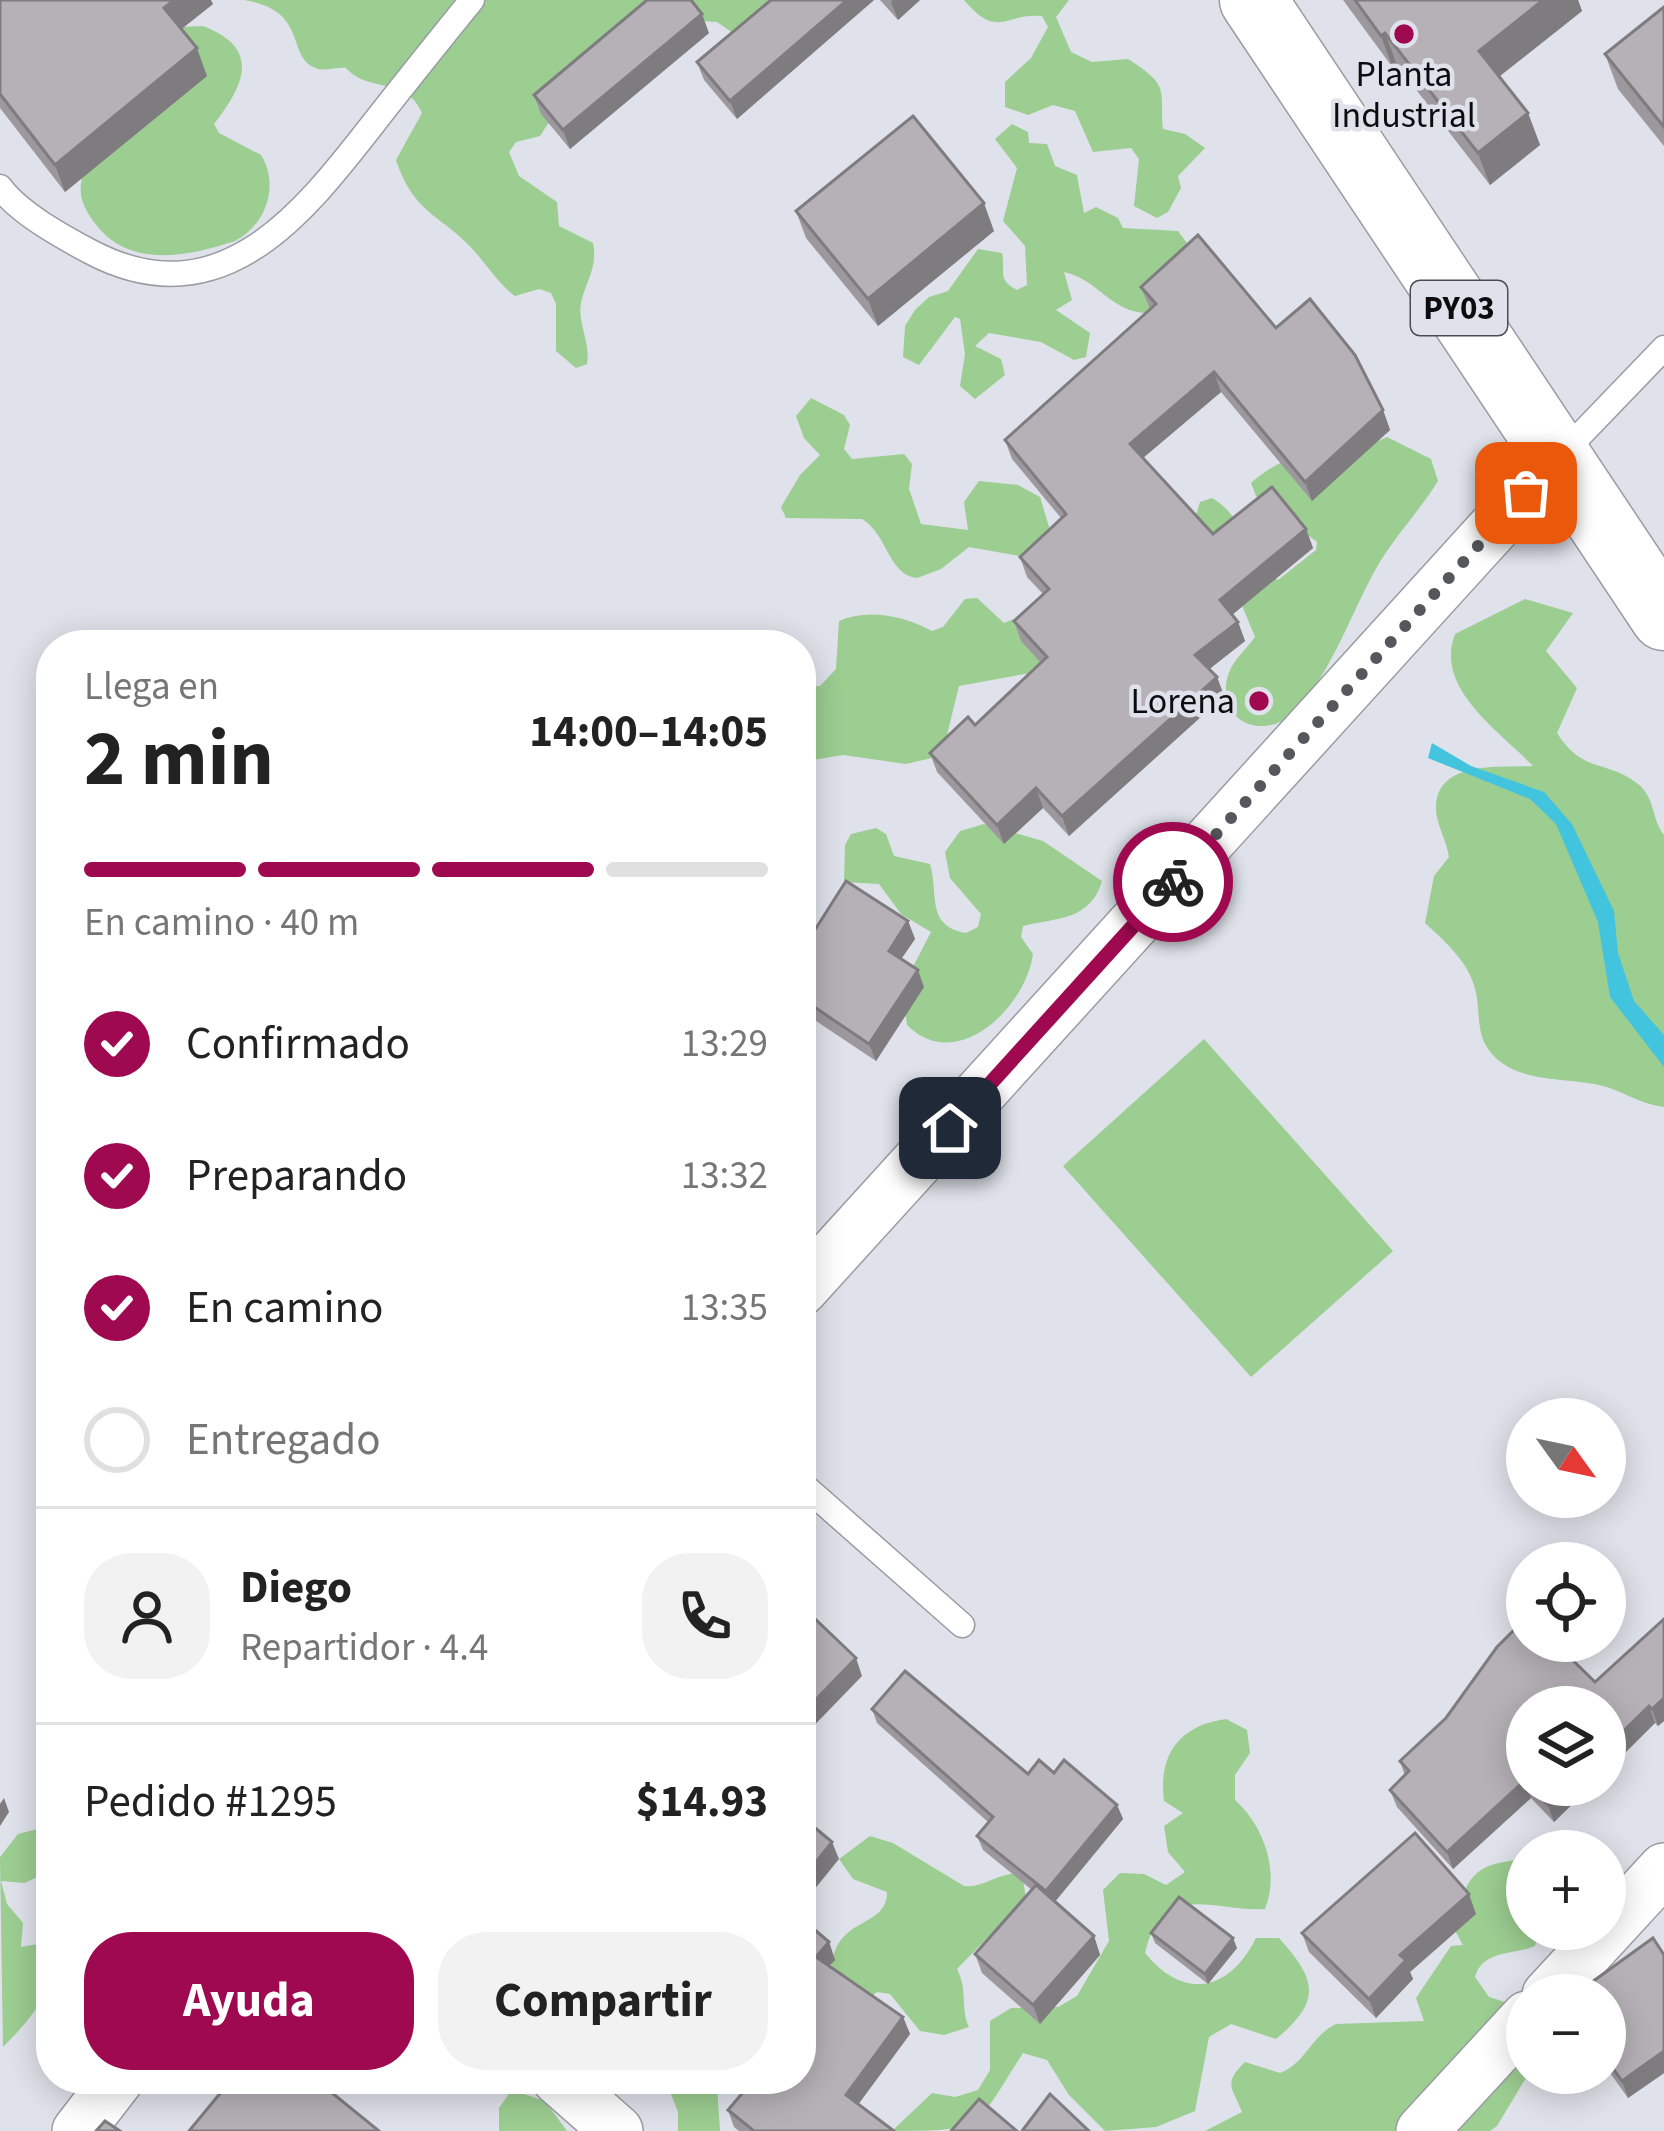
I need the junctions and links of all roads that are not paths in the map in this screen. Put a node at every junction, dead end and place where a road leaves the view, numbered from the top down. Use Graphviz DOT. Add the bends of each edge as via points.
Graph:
graph roads {
  1 [pos="472,0"];
  2 [pos="1253,0"];
  3 [pos="0,187"];
  4 [pos="1664,348"];
  5 [pos="1558,458"];
  6 [pos="1664,617"];
  7 [pos="816,1274"];
  8 [pos="816,1496"];
  9 [pos="962,1625"];
  10 [pos="1664,1869"];
  11 [pos="1567,1974"];
  12 [pos="1506,2041"];
  13 [pos="106,2094"];
  14 [pos="575,2094"];
  15 [pos="78,2131"];
  16 [pos="617,2131"];
  17 [pos="1422,2131"];
  1 -- 3 [label="lane" via="298,217 249,253 174,275 118,267"];
  2 -- 5 [label="highway, PY03"];
  4 -- 5 [label="lane"];
  5 -- 6 [label="highway, PY03"];
  5 -- 7 [label="street"];
  8 -- 9 [label="lane"];
  10 -- 11 [label="street"];
  12 -- 17 [label="street"];
  13 -- 15 [label="street"];
  14 -- 16 [label="street"];
}
